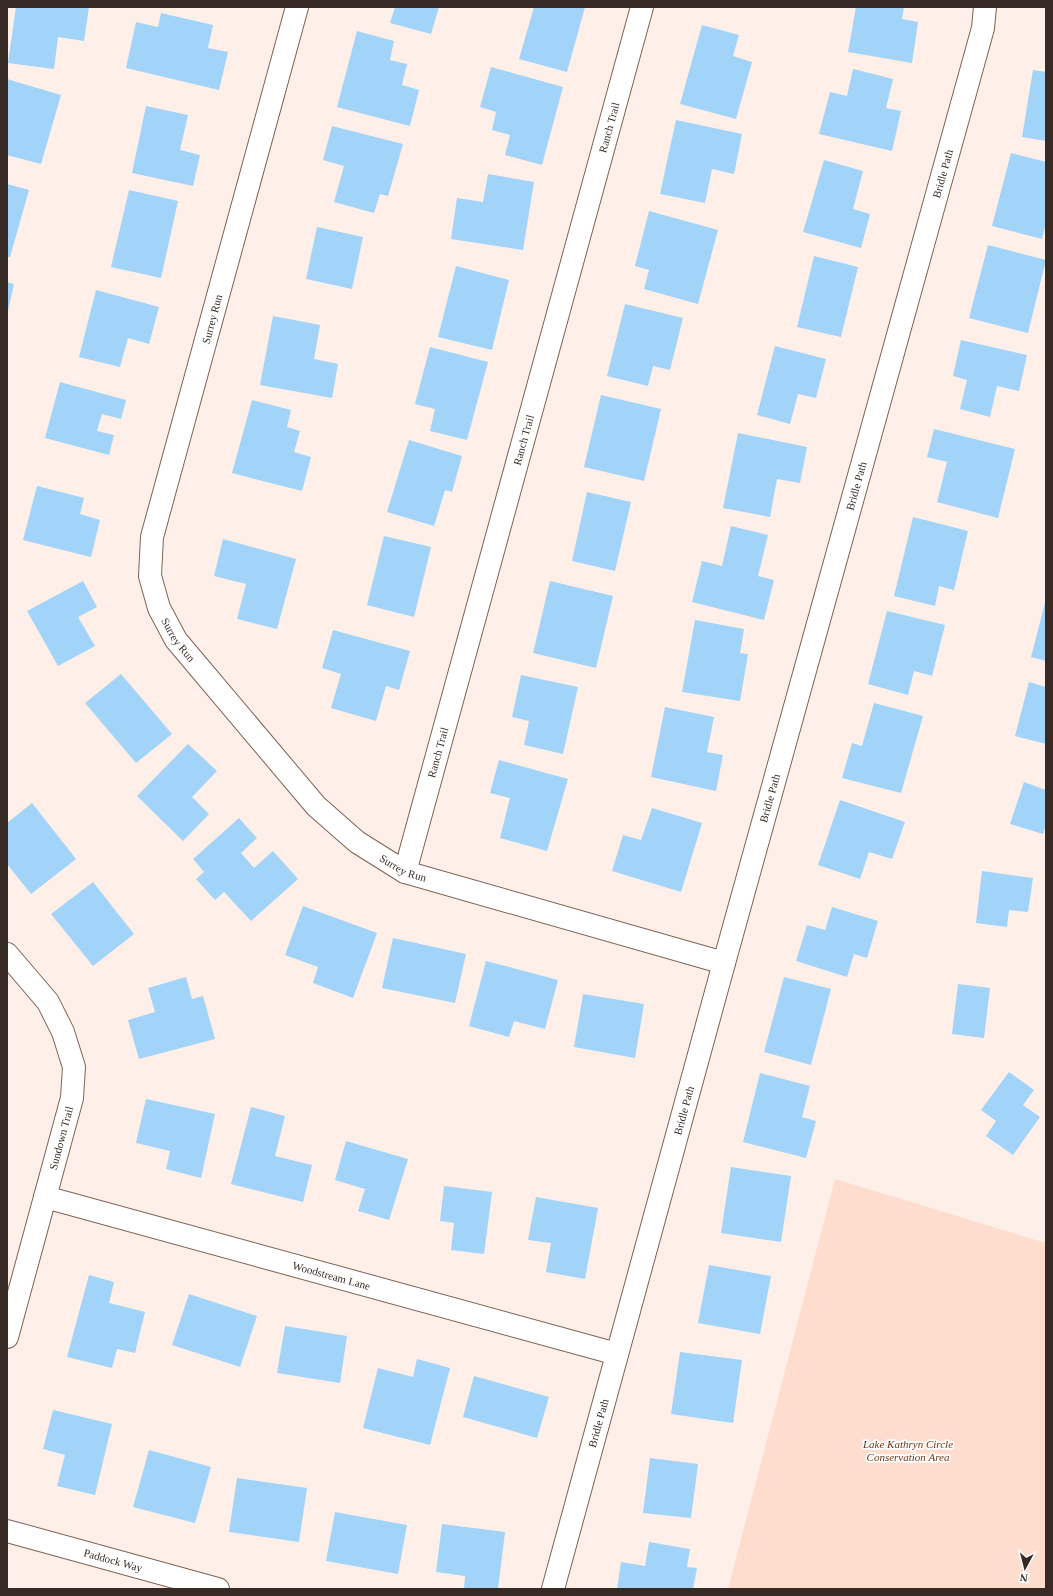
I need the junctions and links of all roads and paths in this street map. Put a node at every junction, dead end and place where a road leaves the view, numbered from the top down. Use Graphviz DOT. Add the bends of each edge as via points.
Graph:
graph roads {
  1 [pos="297,7"];
  2 [pos="642,7"];
  3 [pos="985,7"];
  4 [pos="405,872"];
  5 [pos="7,954"];
  6 [pos="724,962"];
  7 [pos="45,1197"];
  8 [pos="7,1337"];
  9 [pos="617,1354"];
  10 [pos="7,1531"];
  11 [pos="218,1589"];
  12 [pos="553,1589"];
  1 -- 4 [label="street, Surrey Run" via="152,537 150,576 159,608 176,640 316,806 357,842"];
  2 -- 4 [label="street, Ranch Trail"];
  3 -- 6 [label="street, Bridle Path" via="981,36"];
  4 -- 6 [label="street, Surrey Run"];
  5 -- 7 [label="street, Sundown Trail" via="48,1002 63,1032 74,1067 72,1098"];
  6 -- 9 [label="street, Bridle Path"];
  7 -- 8 [label="street, Sundown Trail"];
  7 -- 9 [label="street, Woodstream Lane"];
  9 -- 12 [label="street, Bridle Path"];
  10 -- 11 [label="street, Paddock Way"];
}
